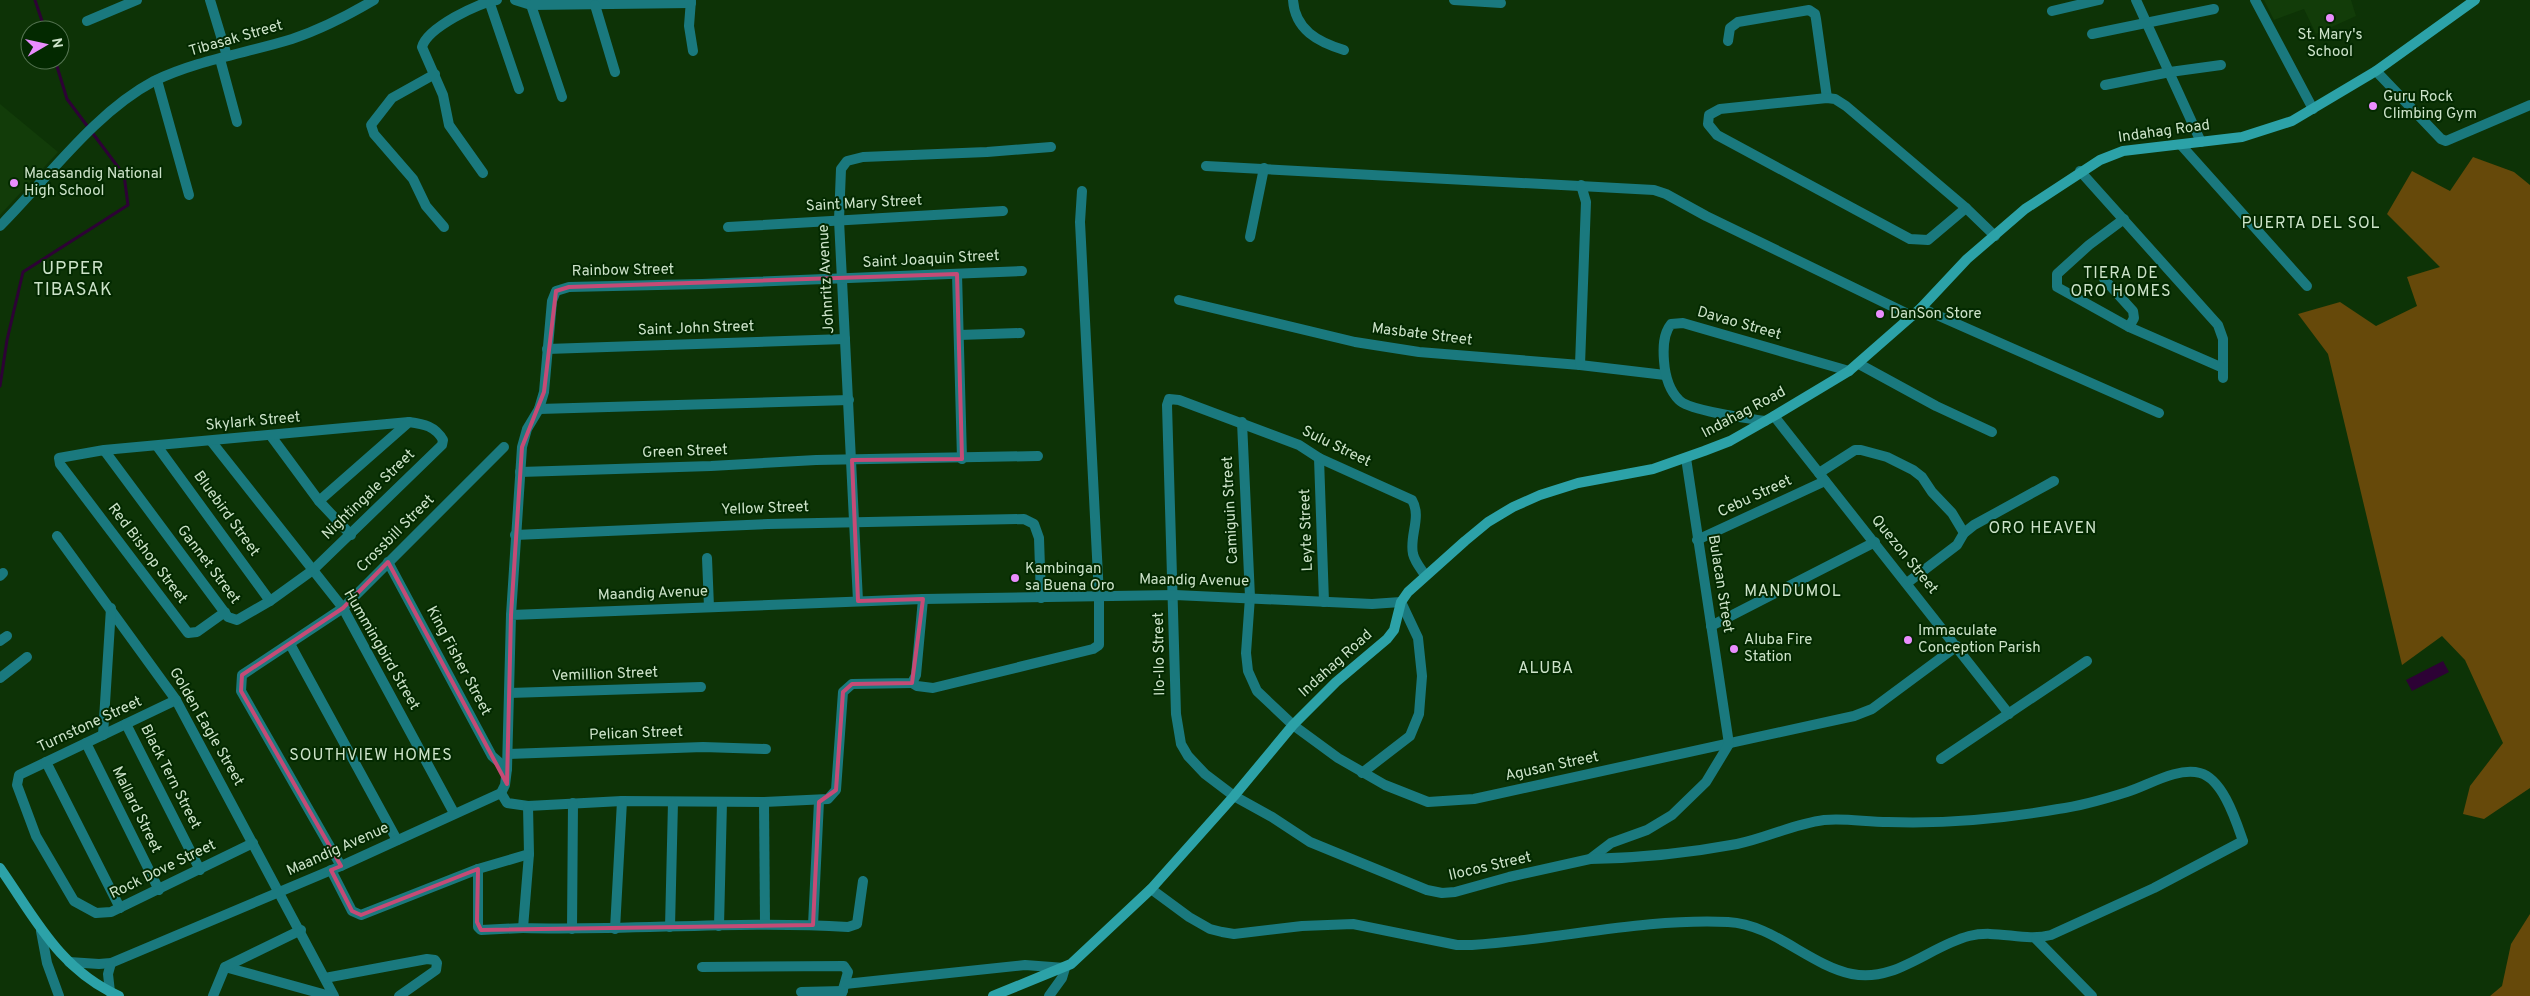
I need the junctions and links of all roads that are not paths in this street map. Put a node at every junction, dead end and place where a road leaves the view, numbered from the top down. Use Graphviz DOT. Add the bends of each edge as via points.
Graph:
graph roads {
  1 [pos="138,0"];
  2 [pos="210,0"];
  3 [pos="374,0"];
  4 [pos="493,0"];
  5 [pos="515,0"];
  6 [pos="1293,0"];
  7 [pos="1454,0"];
  8 [pos="2100,0"];
  9 [pos="2136,0"];
  10 [pos="2255,0"];
  11 [pos="2475,0"];
  12 [pos="691,2"];
  13 [pos="659,3"];
  14 [pos="1501,3"];
  15 [pos="531,5"];
  16 [pos="595,5"];
  17 [pos="2214,10"];
  18 [pos="2052,11"];
  19 [pos="87,21"];
  20 [pos="2148,24"];
  21 [pos="2092,34"];
  22 [pos="1728,41"];
  23 [pos="1344,50"];
  24 [pos="693,51"];
  25 [pos="223,57"];
  26 [pos="2221,65"];
  27 [pos="2376,71"];
  28 [pos="615,72"];
  29 [pos="2170,72"];
  30 [pos="435,74"];
  31 [pos="157,80"];
  32 [pos="2104,85"];
  33 [pos="519,89"];
  34 [pos="562,97"];
  35 [pos="1827,98"];
  36 [pos="2530,105"];
  37 [pos="2313,109"];
  38 [pos="236,122"];
  39 [pos="2200,142"];
  40 [pos="2180,144"];
  41 [pos="1051,147"];
  42 [pos="1206,166"];
  43 [pos="1264,168"];
  44 [pos="2080,171"];
  45 [pos="483,173"];
  46 [pos="1581,185"];
  47 [pos="1082,191"];
  48 [pos="189,195"];
  49 [pos="1966,208"];
  50 [pos="1003,211"];
  51 [pos="2124,219"];
  52 [pos="839,220"];
  53 [pos="0,226"];
  54 [pos="444,227"];
  55 [pos="728,227"];
  56 [pos="1995,236"];
  57 [pos="1250,237"];
  58 [pos="1022,271"];
  59 [pos="957,274"];
  60 [pos="842,279"];
  61 [pos="2104,279"];
  62 [pos="2307,286"];
  63 [pos="1179,300"];
  64 [pos="1921,308"];
  65 [pos="1912,316"];
  66 [pos="2129,327"];
  67 [pos="1020,333"];
  68 [pos="959,335"];
  69 [pos="846,339"];
  70 [pos="546,349"];
  71 [pos="1858,364"];
  72 [pos="1580,365"];
  73 [pos="1849,371"];
  74 [pos="1665,375"];
  75 [pos="849,400"];
  76 [pos="1169,400"];
  77 [pos="539,409"];
  78 [pos="2160,413"];
  79 [pos="1770,419"];
  80 [pos="409,422"];
  81 [pos="1242,422"];
  82 [pos="1992,432"];
  83 [pos="271,436"];
  84 [pos="443,440"];
  85 [pos="211,441"];
  86 [pos="157,446"];
  87 [pos="504,447"];
  88 [pos="104,450"];
  89 [pos="1038,456"];
  90 [pos="59,458"];
  91 [pos="1319,458"];
  92 [pos="1686,458"];
  93 [pos="962,459"];
  94 [pos="852,460"];
  95 [pos="520,472"];
  96 [pos="1822,477"];
  97 [pos="2054,481"];
  98 [pos="319,501"];
  99 [pos="853,522"];
  100 [pos="1964,533"];
  101 [pos="351,535"];
  102 [pos="515,535"];
  103 [pos="57,536"];
  104 [pos="1698,540"];
  105 [pos="1875,542"];
  106 [pos="707,558"];
  107 [pos="388,562"];
  108 [pos="313,570"];
  109 [pos="1425,575"];
  110 [pos="1907,583"];
  111 [pos="1174,595"];
  112 [pos="1099,596"];
  113 [pos="1250,597"];
  114 [pos="1041,598"];
  115 [pos="923,599"];
  116 [pos="270,600"];
  117 [pos="858,601"];
  118 [pos="1324,602"];
  119 [pos="1401,602"];
  120 [pos="709,607"];
  121 [pos="111,608"];
  122 [pos="343,608"];
  123 [pos="225,612"];
  124 [pos="510,615"];
  125 [pos="1711,626"];
  126 [pos="290,644"];
  127 [pos="1957,646"];
  128 [pos="28,657"];
  129 [pos="2087,661"];
  130 [pos="0,678"];
  131 [pos="912,683"];
  132 [pos="701,687"];
  133 [pos="509,693"];
  134 [pos="176,700"];
  135 [pos="2008,714"];
  136 [pos="126,724"];
  137 [pos="1293,725"];
  138 [pos="103,735"];
  139 [pos="86,743"];
  140 [pos="1729,744"];
  141 [pos="766,749"];
  142 [pos="508,754"];
  143 [pos="1941,759"];
  144 [pos="46,762"];
  145 [pos="507,769"];
  146 [pos="1362,773"];
  147 [pos="17,778"];
  148 [pos="501,793"];
  149 [pos="1234,796"];
  150 [pos="819,800"];
  151 [pos="622,801"];
  152 [pos="673,802"];
  153 [pos="722,802"];
  154 [pos="764,802"];
  155 [pos="573,803"];
  156 [pos="528,806"];
  157 [pos="454,813"];
  158 [pos="397,840"];
  159 [pos="254,843"];
  160 [pos="528,854"];
  161 [pos="1590,859"];
  162 [pos="0,868"];
  163 [pos="336,868"];
  164 [pos="478,868"];
  165 [pos="200,870"];
  166 [pos="863,881"];
  167 [pos="1151,888"];
  168 [pos="159,890"];
  169 [pos="280,892"];
  170 [pos="120,908"];
  171 [pos="765,923"];
  172 [pos="813,925"];
  173 [pos="719,926"];
  174 [pos="670,927"];
  175 [pos="523,928"];
  176 [pos="572,929"];
  177 [pos="615,929"];
  178 [pos="301,930"];
  179 [pos="41,931"];
  180 [pos="2036,939"];
  181 [pos="69,962"];
  182 [pos="111,963"];
  183 [pos="225,967"];
  184 [pos="702,967"];
  185 [pos="1065,968"];
  186 [pos="325,978"];
  187 [pos="843,990"];
  188 [pos="801,992"];
  189 [pos="114,994"];
  190 [pos="59,996"];
  191 [pos="213,996"];
  192 [pos="330,996"];
  193 [pos="334,996"];
  194 [pos="399,996"];
  195 [pos="993,996"];
  196 [pos="1049,996"];
  197 [pos="2092,996"];
  1 -- 19 [label="street"];
  2 -- 25 [label="street"];
  3 -- 25 [label="street, Tibasak Street" via="333,24"];
  4 -- 30 [label="street" via="469,9 424,43 422,47"];
  4 -- 33 [label="street"];
  5 -- 15 [label="street"];
  6 -- 23 [label="street" via="1297,17 1311,36 1323,44"];
  7 -- 14 [label="street"];
  8 -- 18 [label="street"];
  9 -- 20 [label="street"];
  10 -- 37 [label="street"];
  11 -- 27 [label="main road, Indahag Road"];
  12 -- 13 [label="street"];
  12 -- 24 [label="street" via="689,32"];
  13 -- 16 [label="street"];
  15 -- 16 [label="street"];
  15 -- 34 [label="street"];
  16 -- 28 [label="street"];
  17 -- 20 [label="street"];
  20 -- 21 [label="street"];
  20 -- 29 [label="street"];
  22 -- 35 [label="street" via="1730,28 1738,22 1809,10 1813,12"];
  25 -- 31 [label="street, Tibasak Street"];
  25 -- 38 [label="street"];
  26 -- 29 [label="street"];
  27 -- 36 [label="street" via="2446,141"];
  27 -- 37 [label="main road, Indahag Road"];
  29 -- 32 [label="street"];
  29 -- 39 [label="street"];
  30 -- 45 [label="street" via="449,125"];
  30 -- 54 [label="street" via="392,98 371,126"];
  31 -- 48 [label="street"];
  31 -- 53 [label="street, Tibasak Street" via="111,112"];
  35 -- 49 [label="street" via="1846,106"];
  35 -- 49 [label="street" via="1720,109 1709,114 1708,124 1717,135 1910,239 1928,240"];
  37 -- 39 [label="main road, Indahag Road" via="2292,121 2257,133"];
  39 -- 40 [label="main road, Indahag Road"];
  40 -- 44 [label="main road, Indahag Road" via="2123,151"];
  40 -- 62 [label="street"];
  41 -- 52 [label="street, Johnritz Avenue" via="852,159 844,165 839,176"];
  42 -- 43 [label="street"];
  43 -- 46 [label="street"];
  43 -- 57 [label="street"];
  44 -- 51 [label="street"];
  44 -- 56 [label="main road, Indahag Road" via="2025,209"];
  46 -- 65 [label="street" via="1642,188 1666,194"];
  46 -- 72 [label="street" via="1586,202"];
  47 -- 112 [label="street" via="1080,222"];
  49 -- 56 [label="street"];
  50 -- 52 [label="street, Saint Mary Street"];
  51 -- 66 [label="street" via="2089,245 2057,274 2056,279 2057,287 2064,292"];
  51 -- 66 [label="street" via="2218,325 2223,339 2223,373"];
  52 -- 55 [label="street, Saint Mary Street"];
  52 -- 60 [label="street, Johnritz Avenue"];
  56 -- 64 [label="main road, Indahag Road" via="1967,259"];
  58 -- 59 [label="street, Saint Joaquin Street"];
  59 -- 60 [label="street, Saint Joaquin Street"];
  59 -- 68 [label="street"];
  60 -- 69 [label="street, Johnritz Avenue"];
  60 -- 70 [label="street, Rainbow Street" via="563,288 553,296"];
  61 -- 66 [label="street" via="2134,314"];
  63 -- 72 [label="street, Masbate Street" via="1355,342 1459,356"];
  64 -- 65 [label="main road, Indahag Road"];
  64 -- 78 [label="street"];
  65 -- 71 [label="main road, Indahag Road"];
  67 -- 68 [label="street"];
  68 -- 93 [label="street"];
  69 -- 70 [label="street, Saint John Street"];
  69 -- 75 [label="street, Johnritz Avenue"];
  70 -- 77 [label="street, Rainbow Street" via="544,392"];
  71 -- 73 [label="main road, Indahag Road"];
  71 -- 82 [label="street"];
  72 -- 74 [label="street, Masbate Street"];
  73 -- 74 [label="street, Davao Street" via="1676,322 1666,330 1664,339"];
  73 -- 79 [label="main road, Indahag Road"];
  74 -- 79 [label="street, Davao Street" via="1679,401 1684,404"];
  75 -- 77 [label="street"];
  75 -- 94 [label="street, Johnritz Avenue"];
  76 -- 81 [label="street, Sulu Street" via="1179,400"];
  76 -- 111 [label="street, Ilo-Ilo Street"];
  77 -- 95 [label="street, Rainbow Street" via="527,429"];
  79 -- 92 [label="main road, Indahag Road" via="1730,441"];
  79 -- 96 [label="street, Quezon Street"];
  80 -- 83 [label="street, Skylark Street"];
  80 -- 84 [label="street, Skylark Street" via="429,425"];
  80 -- 98 [label="street"];
  81 -- 91 [label="street, Sulu Street" via="1299,445"];
  81 -- 113 [label="street, Camiguin Street"];
  83 -- 85 [label="street, Skylark Street"];
  83 -- 98 [label="street"];
  84 -- 101 [label="street, Nightingale Street" via="442,445"];
  85 -- 86 [label="street, Skylark Street"];
  85 -- 108 [label="street, Hummingbird Street"];
  86 -- 88 [label="street, Skylark Street"];
  86 -- 116 [label="street, Bluebird Street"];
  87 -- 107 [label="street, Crossbill Street"];
  88 -- 90 [label="street, Skylark Street"];
  88 -- 123 [label="street, Gannet Street"];
  89 -- 93 [label="street, Green Street"];
  90 -- 123 [label="street, Red Bishop Street" via="60,464 188,633 197,632"];
  91 -- 109 [label="street, Sulu Street" via="1412,500 1416,516 1413,556"];
  91 -- 118 [label="street, Leyte Street"];
  92 -- 104 [label="street, Bulacan Street"];
  92 -- 109 [label="main road, Indahag Road" via="1578,483 1512,507 1488,522"];
  93 -- 94 [label="street, Green Street"];
  94 -- 95 [label="street, Green Street"];
  94 -- 99 [label="street, Johnritz Avenue"];
  95 -- 102 [label="street, Rainbow Street"];
  96 -- 100 [label="street, Cebu Street" via="1855,450 1887,457 1922,477"];
  96 -- 104 [label="street, Cebu Street"];
  96 -- 105 [label="street, Quezon Street"];
  97 -- 100 [label="street" via="1990,515"];
  98 -- 101 [label="street"];
  99 -- 102 [label="street, Yellow Street"];
  99 -- 114 [label="street, Yellow Street" via="1030,521 1037,530"];
  99 -- 117 [label="street, Johnritz Avenue"];
  100 -- 110 [label="street" via="1957,545"];
  101 -- 108 [label="street, Nightingale Street"];
  102 -- 124 [label="street, Rainbow Street"];
  103 -- 121 [label="street, Golden Eagle Street"];
  104 -- 125 [label="street, Bulacan Street"];
  105 -- 110 [label="street, Quezon Street"];
  105 -- 125 [label="street"];
  106 -- 120 [label="street"];
  107 -- 122 [label="street, Crossbill Street"];
  107 -- 145 [label="street, King Fisher Street" via="492,756"];
  108 -- 116 [label="street, Gannet Street"];
  108 -- 122 [label="street, Hummingbird Street"];
  109 -- 119 [label="main road, Indahag Road"];
  110 -- 127 [label="street, Quezon Street"];
  111 -- 112 [label="street, Maandig Avenue"];
  111 -- 113 [label="street, Maandig Avenue"];
  111 -- 149 [label="street, Ilo-Ilo Street" via="1176,714 1181,744 1195,764"];
  112 -- 114 [label="street, Maandig Avenue"];
  112 -- 131 [label="street" via="1099,642 1093,649 933,688"];
  113 -- 118 [label="street, Maandig Avenue"];
  113 -- 137 [label="street, Agusan Street" via="1246,653 1251,681 1264,700"];
  114 -- 115 [label="street, Maandig Avenue"];
  115 -- 117 [label="street, Maandig Avenue"];
  115 -- 131 [label="street" via="916,675"];
  116 -- 123 [label="street, Gannet Street" via="237,620 232,620"];
  117 -- 120 [label="street, Maandig Avenue"];
  118 -- 119 [label="street, Maandig Avenue"];
  119 -- 137 [label="main road, Indahag Road" via="1394,630 1387,639 1336,682"];
  119 -- 146 [label="street" via="1418,638 1422,676 1419,714 1410,736"];
  120 -- 124 [label="street, Maandig Avenue"];
  121 -- 134 [label="street, Golden Eagle Street"];
  121 -- 138 [label="street"];
  122 -- 126 [label="street, Crossbill Street"];
  122 -- 157 [label="street, Hummingbird Street"];
  124 -- 133 [label="street"];
  125 -- 140 [label="street, Bulacan Street"];
  126 -- 158 [label="street"];
  126 -- 163 [label="street, Crossbill Street" via="242,676 241,691"];
  127 -- 135 [label="street, Quezon Street"];
  127 -- 140 [label="street, Agusan Street" via="1864,714"];
  128 -- 130 [label="street"];
  129 -- 135 [label="street"];
  131 -- 150 [label="street" via="852,684 846,688 841,698 836,790 828,799"];
  132 -- 133 [label="street, Vemillion Street"];
  133 -- 142 [label="street"];
  134 -- 136 [label="street, Turnstone Street"];
  134 -- 159 [label="street, Golden Eagle Street"];
  135 -- 143 [label="street"];
  136 -- 138 [label="street, Turnstone Street"];
  136 -- 165 [label="street, Black Tern Street"];
  137 -- 146 [label="street, Agusan Street"];
  137 -- 149 [label="main road, Indahag Road"];
  138 -- 139 [label="street, Turnstone Street"];
  139 -- 144 [label="street, Turnstone Street"];
  139 -- 168 [label="street, Mallard Street"];
  140 -- 146 [label="street, Agusan Street" via="1450,802 1413,798"];
  140 -- 161 [label="street, Ilocos Street" via="1706,782 1672,816 1612,844"];
  141 -- 142 [label="street, Pelican Street" via="703,747"];
  142 -- 145 [label="street"];
  144 -- 147 [label="street, Turnstone Street"];
  144 -- 170 [label="street"];
  145 -- 148 [label="street"];
  147 -- 170 [label="street, Rock Dove Street" via="36,836 74,901 96,913"];
  148 -- 156 [label="street" via="507,803"];
  148 -- 157 [label="street, Maandig Avenue"];
  149 -- 161 [label="street, Ilocos Street" via="1310,842 1427,890 1442,893"];
  149 -- 167 [label="main road, Indahag Road"];
  150 -- 154 [label="street"];
  150 -- 172 [label="street"];
  151 -- 152 [label="street"];
  151 -- 155 [label="street"];
  151 -- 177 [label="street"];
  152 -- 153 [label="street"];
  152 -- 174 [label="street"];
  153 -- 154 [label="street"];
  153 -- 173 [label="street"];
  154 -- 171 [label="street"];
  155 -- 156 [label="street"];
  155 -- 176 [label="street"];
  156 -- 160 [label="street"];
  157 -- 158 [label="street, Maandig Avenue"];
  158 -- 163 [label="street, Maandig Avenue"];
  159 -- 165 [label="street, Rock Dove Street"];
  159 -- 169 [label="street, Golden Eagle Street"];
  160 -- 164 [label="street"];
  160 -- 175 [label="street"];
  161 -- 180 [label="street" via="1700,850 1739,843 1796,824 1838,818 1886,822 2001,818 2061,809 2127,792 2173,775 2200,773 2213,780 2237,819 2243,841 2154,888"];
  162 -- 179 [label="main road"];
  163 -- 164 [label="street" via="352,910 361,915"];
  163 -- 169 [label="street, Maandig Avenue"];
  164 -- 175 [label="street" via="478,927 481,930"];
  165 -- 168 [label="street, Rock Dove Street"];
  166 -- 172 [label="street" via="855,926"];
  167 -- 180 [label="street" via="1210,929 1234,934 1354,924 1457,945 1472,945 1695,921 1730,922 1756,928 1819,960 1851,974 1863,975 1896,970 1970,936 1990,934"];
  167 -- 185 [label="main road, Indahag Road"];
  168 -- 170 [label="street, Rock Dove Street"];
  169 -- 178 [label="street, Golden Eagle Street"];
  169 -- 182 [label="street, Maandig Avenue"];
  171 -- 172 [label="street"];
  171 -- 173 [label="street"];
  173 -- 174 [label="street"];
  174 -- 177 [label="street"];
  175 -- 176 [label="street"];
  176 -- 177 [label="street"];
  178 -- 183 [label="street"];
  178 -- 186 [label="street, Golden Eagle Street"];
  179 -- 181 [label="main road"];
  179 -- 190 [label="street" via="47,963"];
  180 -- 197 [label="street"];
  181 -- 182 [label="street, Maandig Avenue"];
  181 -- 189 [label="main road"];
  182 -- 189 [label="street" via="108,974"];
  183 -- 191 [label="street"];
  183 -- 192 [label="street"];
  184 -- 187 [label="street" via="844,966 848,972"];
  185 -- 187 [label="street" via="1025,966"];
  185 -- 195 [label="main road, Indahag Road"];
  185 -- 196 [label="street"];
  186 -- 193 [label="street, Golden Eagle Street"];
  186 -- 194 [label="street" via="435,960 436,970"];
  187 -- 188 [label="street"];
}
